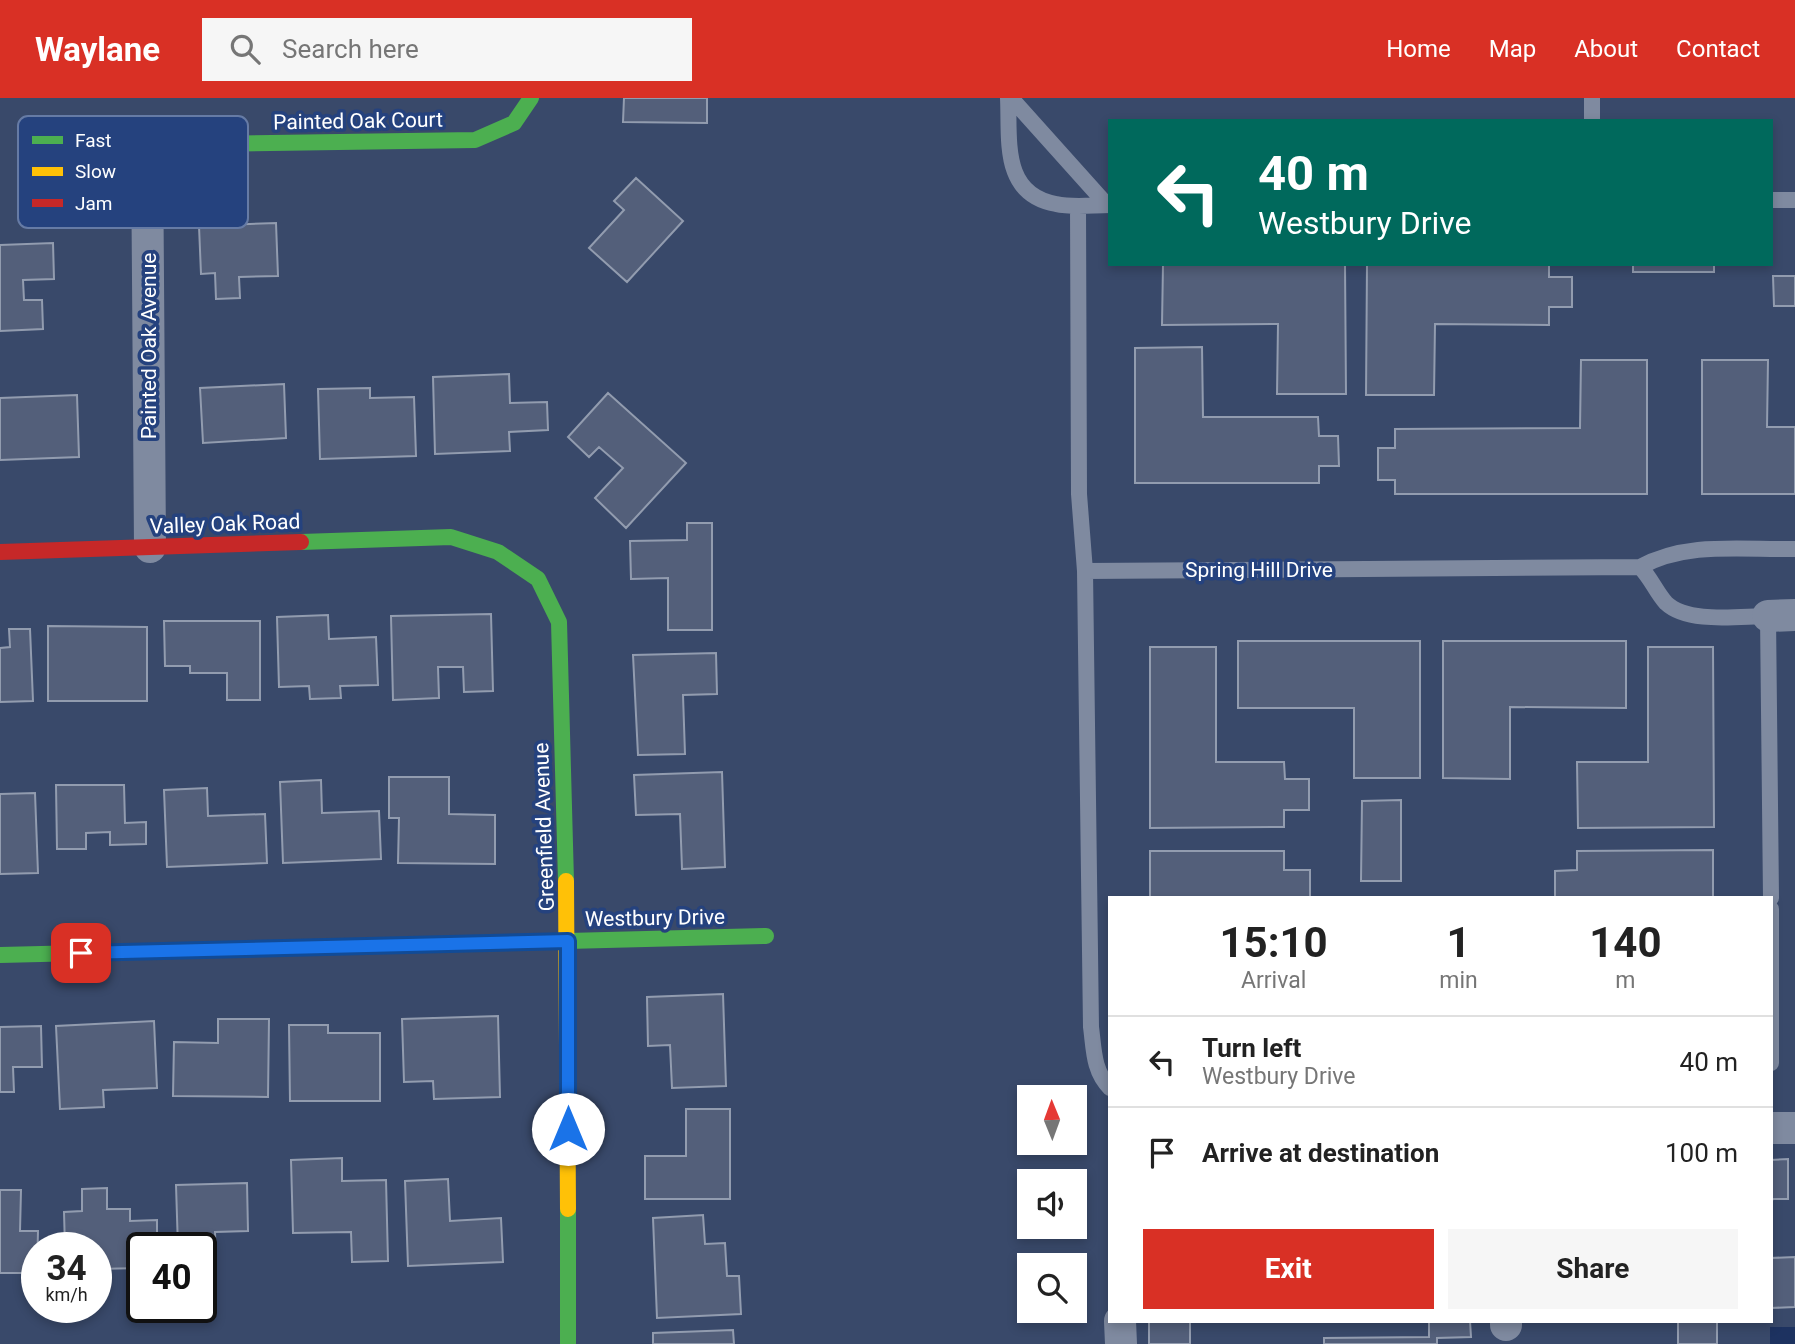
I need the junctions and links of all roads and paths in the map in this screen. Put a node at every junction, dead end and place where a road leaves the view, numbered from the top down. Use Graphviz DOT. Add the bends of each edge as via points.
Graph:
graph roads {
  1 [pos="531,98"];
  2 [pos="1010,98"];
  3 [pos="1591,98"];
  4 [pos="1592,119"];
  5 [pos="248,143"];
  6 [pos="1773,200"];
  7 [pos="1795,200"];
  8 [pos="1108,205"];
  9 [pos="1077,206"];
  10 [pos="148,228"];
  11 [pos="451,537"];
  12 [pos="150,547"];
  13 [pos="1795,550"];
  14 [pos="0,552"];
  15 [pos="1640,567"];
  16 [pos="1085,571"];
  17 [pos="1782,616"];
  18 [pos="1771,896"];
  19 [pos="766,936"];
  20 [pos="568,941"];
  21 [pos="0,955"];
  22 [pos="1108,1086"];
  23 [pos="1773,1128"];
  24 [pos="1795,1128"];
  25 [pos="1120,1323"];
  26 [pos="568,1344"];
  27 [pos="1121,1344"];
  1 -- 5 [label="street, Painted Oak Court" via="514,123 475,139"];
  2 -- 8 [label="lane"];
  2 -- 9 [label="lane" via="1011,162 1016,177 1040,200"];
  3 -- 4 [label="lane"];
  6 -- 7 [label="lane"];
  8 -- 9 [label="lane"];
  9 -- 16 [label="lane" via="1079,494"];
  10 -- 12 [label="street, Painted Oak Avenue"];
  11 -- 12 [label="street, Valley Oak Road"];
  11 -- 20 [label="street, Greenfield Avenue" via="498,552 538,579 559,622"];
  12 -- 14 [label="street, Valley Oak Road"];
  13 -- 15 [label="lane, Spring Hill Drive" via="1673,552"];
  15 -- 16 [label="lane, Spring Hill Drive"];
  15 -- 17 [label="lane" via="1666,602 1680,612 1692,616"];
  16 -- 22 [label="lane" via="1091,1027 1095,1063"];
  17 -- 18 [label="lane"];
  19 -- 20 [label="street, Westbury Drive"];
  20 -- 21 [label="street, Westbury Drive"];
  20 -- 26 [label="street, Greenfield Avenue"];
  23 -- 24 [label="street"];
  25 -- 27 [label="street"];
}
